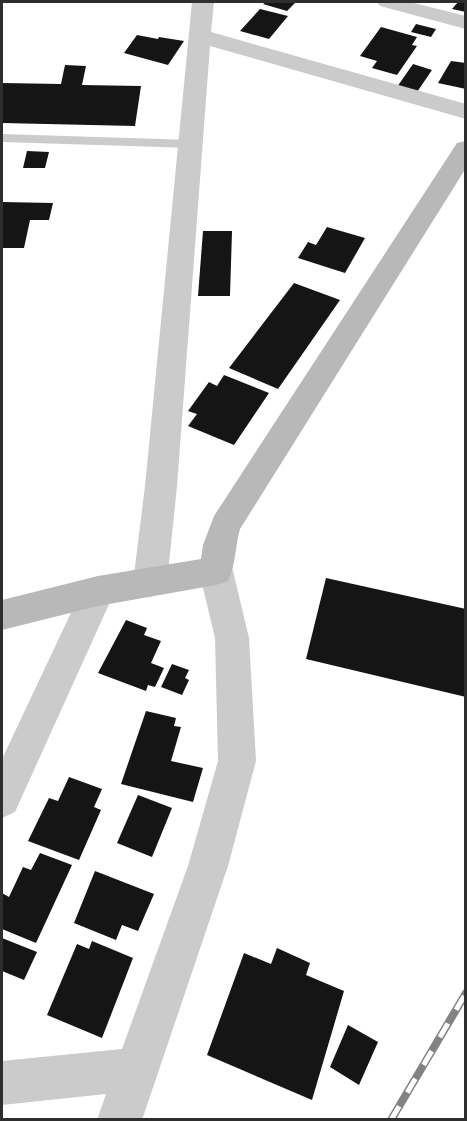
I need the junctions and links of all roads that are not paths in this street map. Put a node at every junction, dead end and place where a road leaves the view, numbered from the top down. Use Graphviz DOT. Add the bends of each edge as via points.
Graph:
graph roads {
  1 [pos="203,2"];
  2 [pos="387,2"];
  3 [pos="465,23"];
  4 [pos="200,36"];
  5 [pos="465,112"];
  6 [pos="2,138"];
  7 [pos="192,144"];
  8 [pos="465,148"];
  9 [pos="216,571"];
  10 [pos="150,583"];
  11 [pos="98,591"];
  12 [pos="2,615"];
  13 [pos="2,799"];
  14 [pos="136,1069"];
  15 [pos="2,1083"];
  16 [pos="119,1119"];
  1 -- 4 [label="street"];
  2 -- 3 [label="street"];
  4 -- 5 [label="street"];
  4 -- 7 [label="street"];
  6 -- 7 [label="lane"];
  7 -- 10 [label="street"];
  8 -- 9 [label="street" via="225,525"];
  9 -- 10 [label="street"];
  9 -- 14 [label="street" via="232,638 237,761 208,866"];
  10 -- 11 [label="street"];
  11 -- 12 [label="street"];
  11 -- 13 [label="street"];
  14 -- 15 [label="street"];
  14 -- 16 [label="street"];
}
